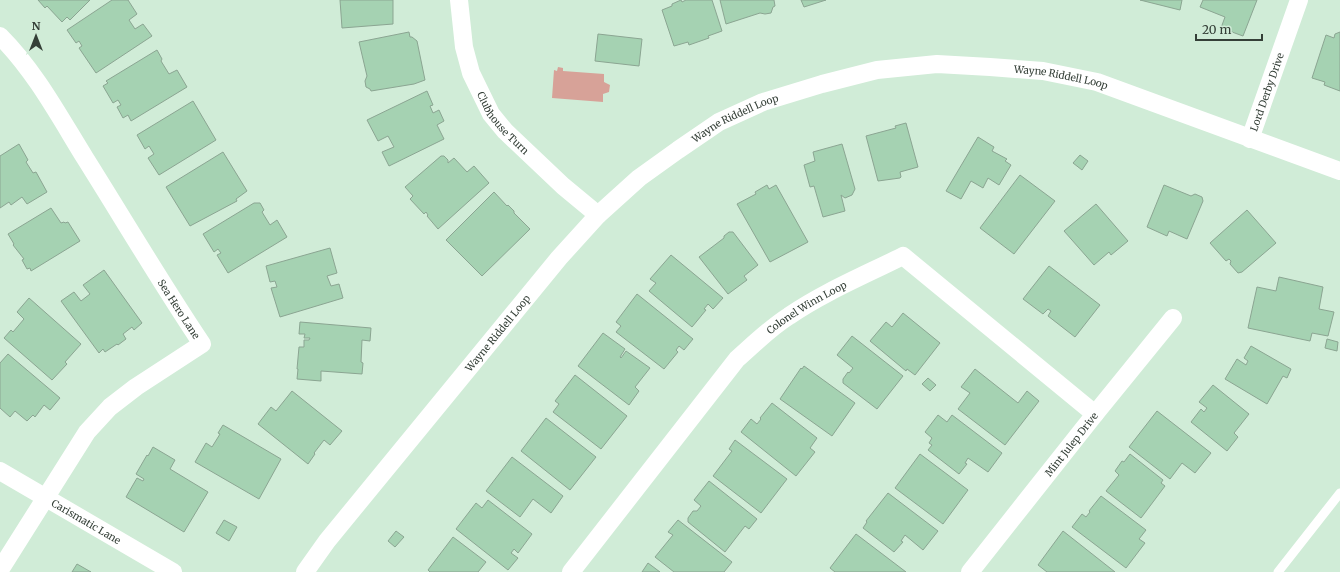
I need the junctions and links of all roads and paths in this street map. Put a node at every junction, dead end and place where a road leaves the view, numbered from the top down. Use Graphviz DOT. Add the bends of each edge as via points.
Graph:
graph roads {
  1 [pos="459,0"];
  2 [pos="1299,0"];
  3 [pos="0,36"];
  4 [pos="1250,139"];
  5 [pos="1340,172"];
  6 [pos="598,215"];
  7 [pos="1173,318"];
  8 [pos="1095,414"];
  9 [pos="0,471"];
  10 [pos="1340,493"];
  11 [pos="46,498"];
  12 [pos="0,570"];
  13 [pos="173,572"];
  14 [pos="305,572"];
  15 [pos="571,572"];
  16 [pos="970,572"];
  17 [pos="1278,572"];
  1 -- 6 [label="street, Clubhouse Turn" via="464,47 471,72 491,114 527,153"];
  2 -- 4 [label="street, Lord Derby Drive"];
  3 -- 11 [label="street, Sea Hero Lane" via="27,66 51,102 202,344 110,407 87,432"];
  4 -- 5 [label="street, Wayne Riddell Loop"];
  4 -- 6 [label="street, Wayne Riddell Loop" via="1097,82 1043,71 936,64 877,70 763,102 719,122 639,178"];
  6 -- 14 [label="street, Wayne Riddell Loop" via="543,277 332,535"];
  7 -- 8 [label="street, Mint Julep Drive"];
  8 -- 15 [label="street, Colonel Winn Loop" via="903,256 818,299 763,335 737,360"];
  8 -- 16 [label="street, Mint Julep Drive"];
  9 -- 11 [label="street, Carismatic Lane"];
  10 -- 17 [label="lane"];
  11 -- 12 [label="street, Sea Hero Lane"];
  11 -- 13 [label="street, Carismatic Lane"];
}
